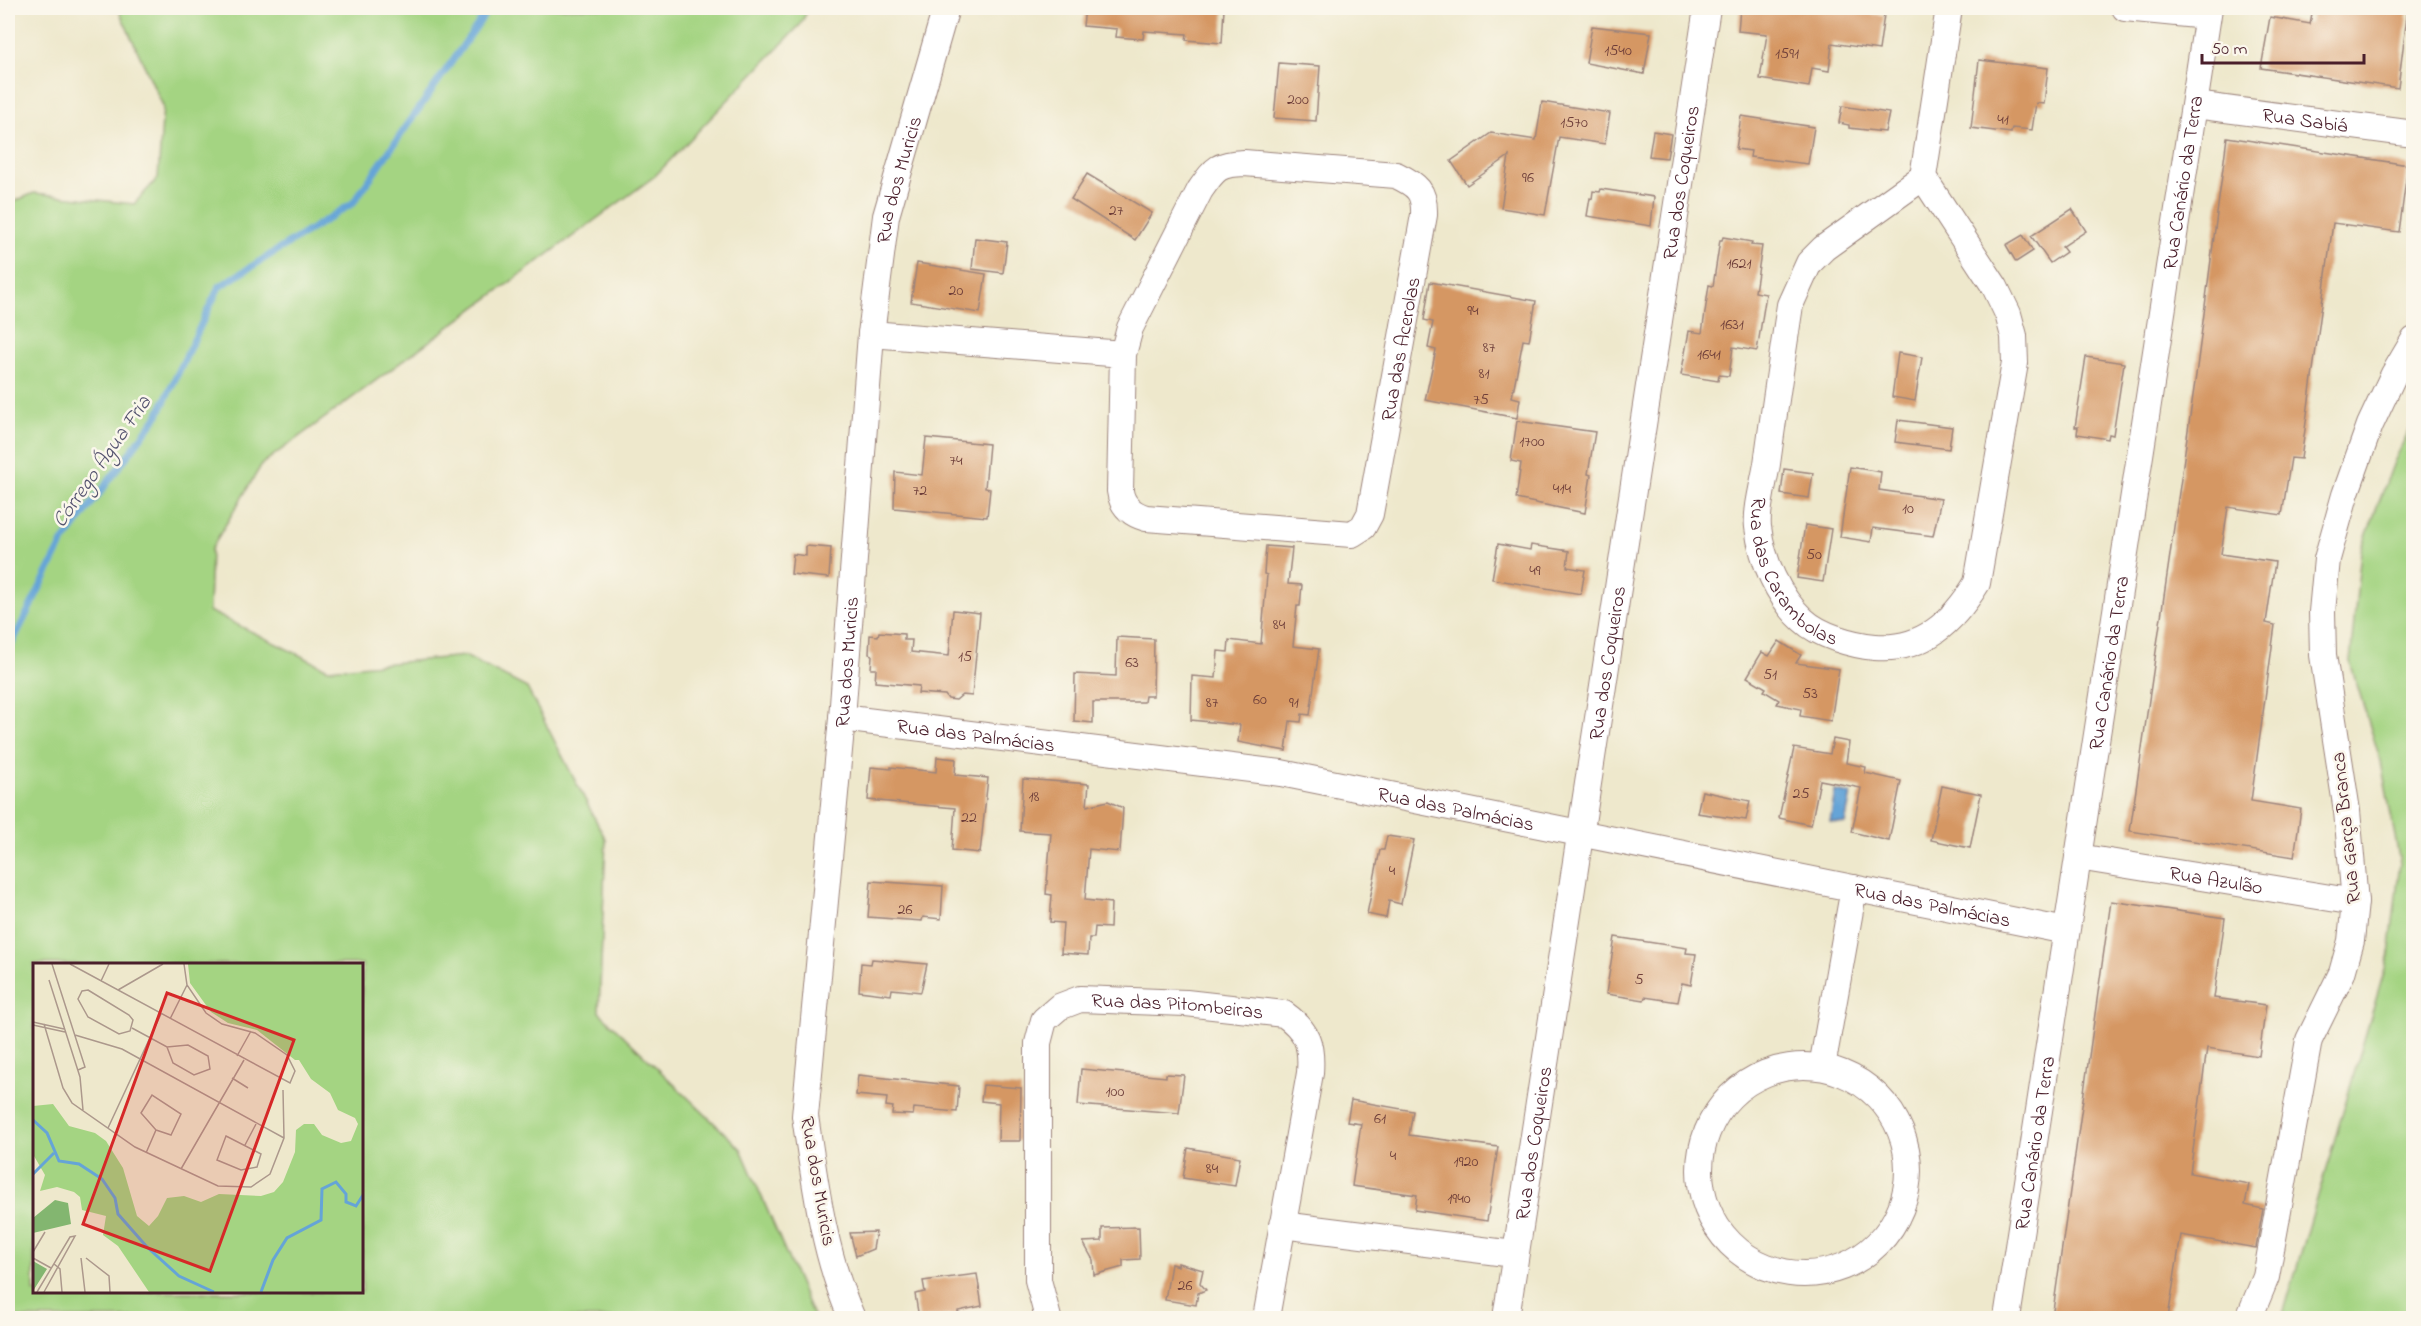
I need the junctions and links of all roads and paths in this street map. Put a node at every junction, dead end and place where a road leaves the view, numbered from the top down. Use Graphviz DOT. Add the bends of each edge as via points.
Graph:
graph roads {
  1 [pos="946,8"];
  2 [pos="1707,8"];
  3 [pos="1950,8"];
  4 [pos="2126,8"];
  5 [pos="2208,12"];
  6 [pos="2195,105"];
  7 [pos="2414,134"];
  8 [pos="1923,177"];
  9 [pos="871,334"];
  10 [pos="2414,340"];
  11 [pos="1123,354"];
  12 [pos="842,718"];
  13 [pos="1580,834"];
  14 [pos="2078,857"];
  15 [pos="1854,888"];
  16 [pos="2355,902"];
  17 [pos="2066,931"];
  18 [pos="1822,1067"];
  19 [pos="1282,1225"];
  20 [pos="1514,1254"];
  21 [pos="852,1318"];
  22 [pos="1048,1318"];
  23 [pos="1266,1318"];
  24 [pos="1506,1318"];
  25 [pos="2007,1318"];
  26 [pos="2249,1318"];
  1 -- 9 [label="street, Rua dos Muricis" via="886,216"];
  2 -- 13 [label="street, Rua dos Coqueiros"];
  3 -- 8 [label="street"];
  4 -- 5 [label="street"];
  5 -- 6 [label="street, Rua Canário da Terra"];
  6 -- 7 [label="street, Rua Sabiá"];
  6 -- 14 [label="street, Rua Canário da Terra"];
  8 -- 8 [label="street, Rua das Carambolas" via="1824,248 1798,282 1790,305 1758,525 1771,575 1804,621 1864,646 1891,648 1919,642 1958,610 1977,583 2015,363 2008,314 1995,287"];
  9 -- 11 [label="street"];
  9 -- 12 [label="street, Rua dos Muricis"];
  10 -- 16 [label="street, Rua Garça Branca" via="2370,425 2344,495 2327,559 2323,656 2347,811"];
  11 -- 11 [label="street, Rua das Acerolas" via="1130,328 1200,190 1212,173 1225,164 1396,175 1410,182 1425,200 1370,514 1358,532 1146,518 1127,508 1120,491"];
  12 -- 13 [label="street, Rua das Palmácias" via="1281,773"];
  12 -- 21 [label="street, Rua dos Muricis" via="805,1116 830,1249"];
  13 -- 15 [label="street, Rua das Palmácias"];
  13 -- 20 [label="street, Rua dos Coqueiros"];
  14 -- 16 [label="street, Rua Azulão"];
  14 -- 17 [label="street, Rua Canário da Terra"];
  15 -- 17 [label="street, Rua das Palmácias"];
  15 -- 18 [label="street"];
  16 -- 26 [label="street, Rua Garça Branca" via="2351,941 2342,973 2309,1040 2266,1277"];
  17 -- 25 [label="street, Rua Canário da Terra"];
  18 -- 18 [label="street" via="1803,1065 1767,1072 1735,1091 1712,1121 1701,1156 1700,1175 1708,1211 1729,1243 1759,1264 1796,1274 1832,1271 1866,1254 1896,1219 1906,1193 1908,1174 1903,1137 1885,1104 1857,1080"];
  19 -- 20 [label="street"];
  19 -- 22 [label="street, Rua das Pitombeiras" via="1310,1073 1311,1052 1298,1024 1284,1014 1186,1004 1080,999 1067,1002 1044,1020 1038,1043 1038,1280"];
  19 -- 23 [label="street, Rua das Pitombeiras"];
  20 -- 24 [label="street, Rua dos Coqueiros"];
}
